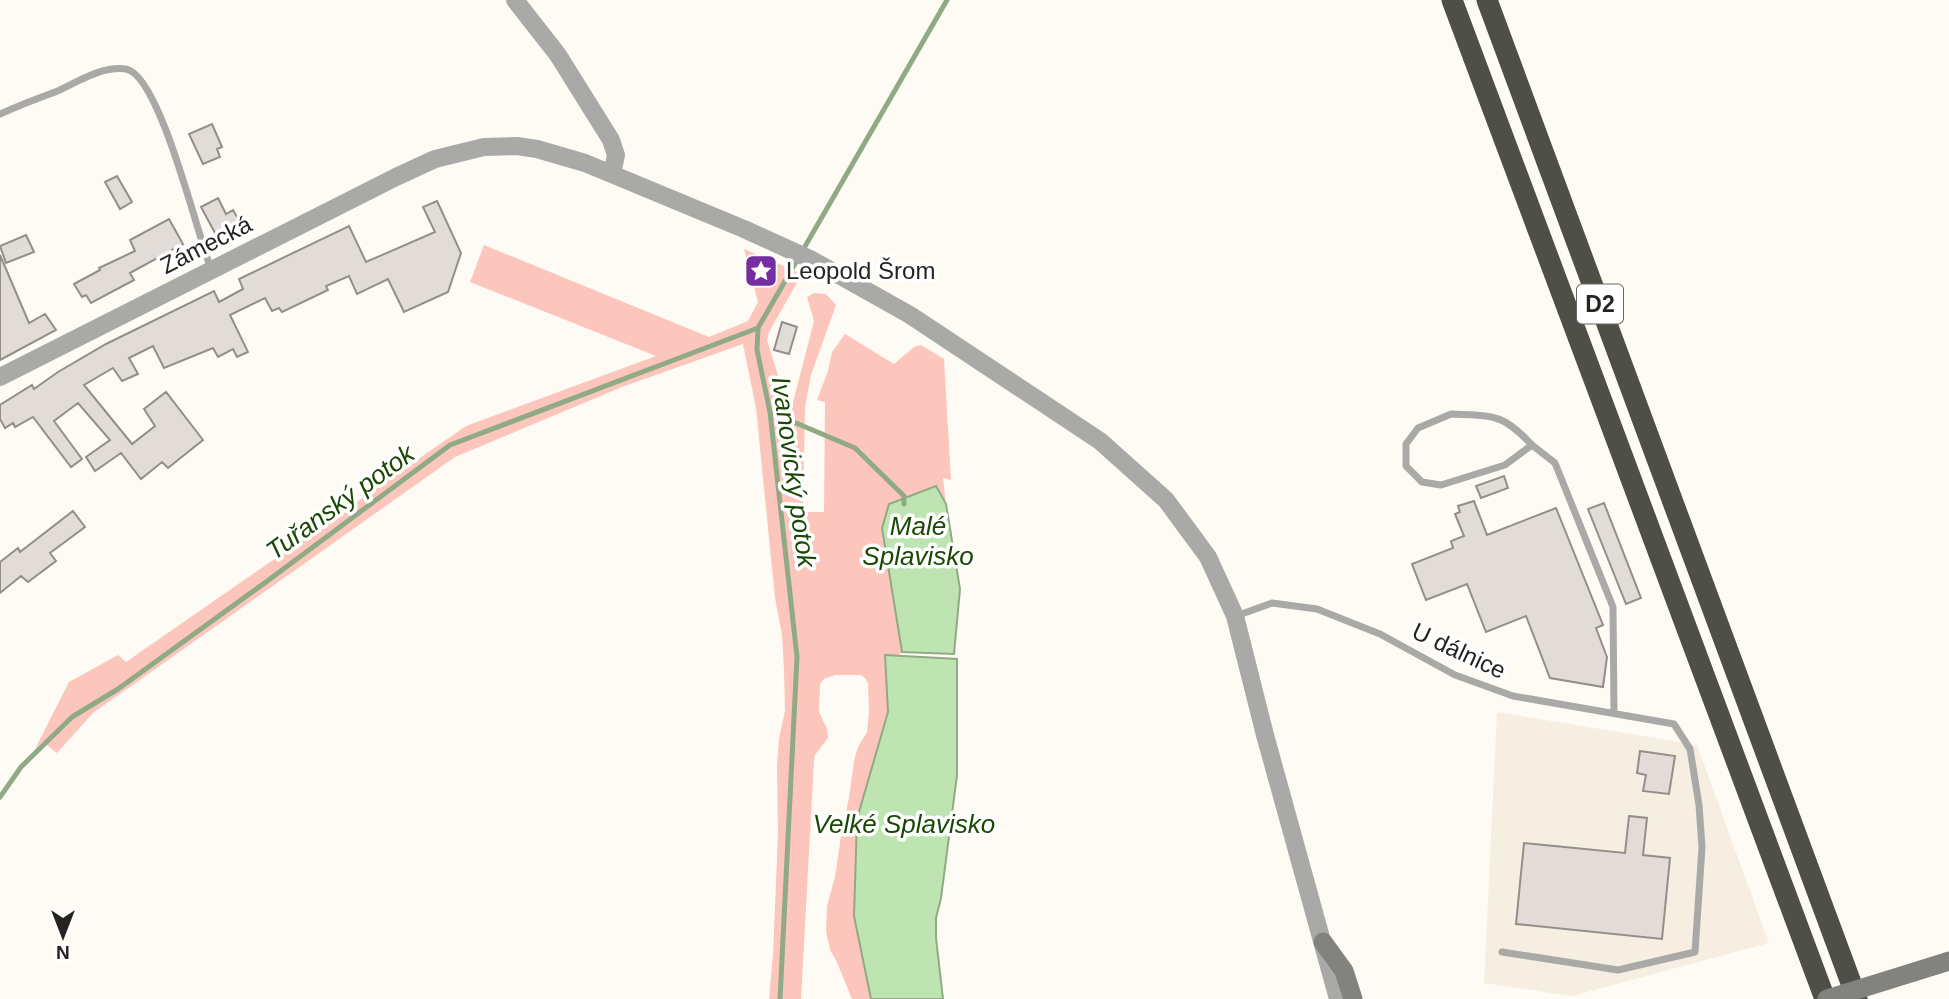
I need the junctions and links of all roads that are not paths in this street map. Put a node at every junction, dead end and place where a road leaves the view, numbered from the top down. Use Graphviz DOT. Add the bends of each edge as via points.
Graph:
graph roads {
  1 [pos="515,0"];
  2 [pos="1452,0"];
  3 [pos="1486,0"];
  4 [pos="0,114"];
  5 [pos="612,174"];
  6 [pos="212,270"];
  7 [pos="0,377"];
  8 [pos="1532,445"];
  9 [pos="1235,616"];
  10 [pos="1614,713"];
  11 [pos="1322,942"];
  12 [pos="1502,951"];
  13 [pos="1949,961"];
  14 [pos="1338,999"];
  15 [pos="1353,999"];
  16 [pos="1826,999"];
  17 [pos="1857,999"];
  1 -- 5 [label="street" via="558,55 611,140 616,155"];
  2 -- 16 [label="highway, D2"];
  3 -- 17 [label="highway, D2"];
  4 -- 6 [label="lane" via="95,74 121,69 135,73 154,99 166,129"];
  5 -- 6 [label="street, Zámecká" via="557,153 517,146 472,149 396,177"];
  5 -- 9 [label="street, Zámecká" via="812,260 910,315 1100,441 1166,500 1208,557"];
  6 -- 7 [label="street, Zámecká"];
  8 -- 8 [label="lane" via="1505,465 1441,485 1422,482 1406,466 1406,444 1418,428 1451,414 1492,415 1515,426"];
  8 -- 10 [label="lane" via="1555,463 1613,607"];
  9 -- 10 [label="lane, U dálnice" via="1272,603 1317,609 1380,634 1455,675 1513,696"];
  9 -- 11 [label="street, Zámecká"];
  10 -- 12 [label="lane, U dálnice" via="1674,724 1690,750 1702,847 1695,951 1618,970"];
  11 -- 14 [label="street, Zámecká"];
  11 -- 15 [label="main road" via="1344,971"];
  13 -- 16 [label="main road, bridge"];
}
